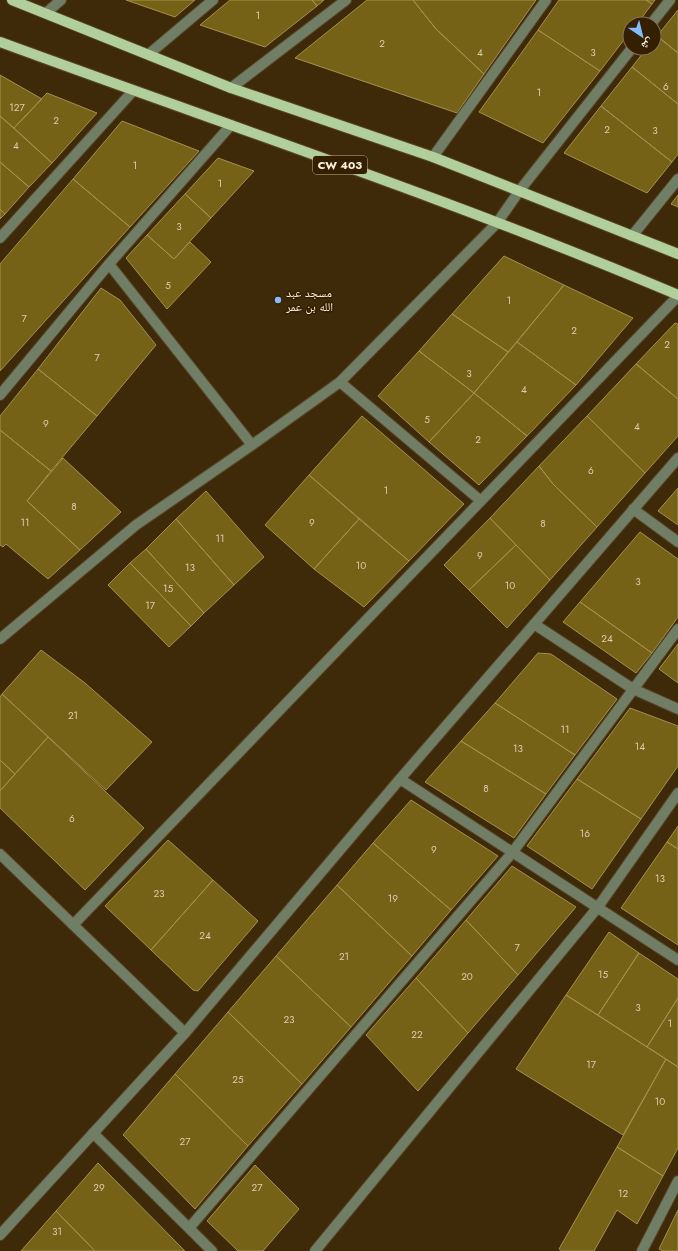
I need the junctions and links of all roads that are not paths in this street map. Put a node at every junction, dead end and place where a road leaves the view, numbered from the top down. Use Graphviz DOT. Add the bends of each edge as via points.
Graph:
graph roads {
  1 [pos="12,0"];
  2 [pos="61,0"];
  3 [pos="213,0"];
  4 [pos="346,0"];
  5 [pos="546,0"];
  6 [pos="670,0"];
  7 [pos="46,13"];
  8 [pos="657,16"];
  9 [pos="0,42"];
  10 [pos="149,54"];
  11 [pos="626,56"];
  12 [pos="231,88"];
  13 [pos="132,91"];
  14 [pos="231,125"];
  15 [pos="433,157"];
  16 [pos="678,179"];
  17 [pos="520,190"];
  18 [pos="497,223"];
  19 [pos="632,236"];
  20 [pos="0,238"];
  21 [pos="678,254"];
  22 [pos="109,264"];
  23 [pos="678,295"];
  24 [pos="340,382"];
  25 [pos="0,395"];
  26 [pos="252,445"];
  27 [pos="678,458"];
  28 [pos="481,501"];
  29 [pos="633,509"];
  30 [pos="678,542"];
  31 [pos="534,624"];
  32 [pos="678,629"];
  33 [pos="0,639"];
  34 [pos="633,689"];
  35 [pos="678,709"];
  36 [pos="400,779"];
  37 [pos="678,793"];
  38 [pos="512,853"];
  39 [pos="0,854"];
  40 [pos="598,907"];
  41 [pos="73,925"];
  42 [pos="678,960"];
  43 [pos="185,1033"];
  44 [pos="93,1133"];
  45 [pos="678,1181"];
  46 [pos="190,1227"];
  47 [pos="0,1235"];
  48 [pos="212,1251"];
  49 [pos="315,1251"];
  50 [pos="642,1251"];
  1 -- 7 [label="main road"];
  2 -- 7 [label="street"];
  3 -- 10 [label="street"];
  4 -- 12 [label="street"];
  5 -- 15 [label="street"];
  6 -- 8 [label="street"];
  7 -- 10 [label="main road"];
  9 -- 13 [label="main road, CW 403"];
  10 -- 12 [label="main road"];
  11 -- 17 [label="street"];
  12 -- 15 [label="main road"];
  13 -- 14 [label="main road, CW 403"];
  13 -- 20 [label="street"];
  14 -- 18 [label="main road, CW 403"];
  14 -- 22 [label="street"];
  15 -- 17 [label="main road"];
  16 -- 19 [label="street"];
  17 -- 18 [label="street"];
  17 -- 19 [label="main road"];
  18 -- 23 [label="main road, CW 403"];
  18 -- 24 [label="street"];
  19 -- 21 [label="main road"];
  22 -- 25 [label="street"];
  22 -- 26 [label="street"];
  23 -- 28 [label="street"];
  24 -- 26 [label="street"];
  24 -- 28 [label="street"];
  26 -- 33 [label="street" via="136,525"];
  27 -- 29 [label="street"];
  28 -- 41 [label="street"];
  29 -- 30 [label="street"];
  29 -- 31 [label="street"];
  31 -- 34 [label="street"];
  31 -- 36 [label="street"];
  32 -- 34 [label="street"];
  34 -- 35 [label="street"];
  34 -- 38 [label="street"];
  36 -- 38 [label="street"];
  36 -- 43 [label="street"];
  37 -- 40 [label="street"];
  38 -- 40 [label="street"];
  38 -- 46 [label="street"];
  39 -- 41 [label="street"];
  40 -- 42 [label="street"];
  40 -- 49 [label="street"];
  41 -- 43 [label="street"];
  43 -- 44 [label="street"];
  44 -- 46 [label="street"];
  44 -- 47 [label="street"];
  45 -- 50 [label="street"];
  46 -- 48 [label="street"];
}
